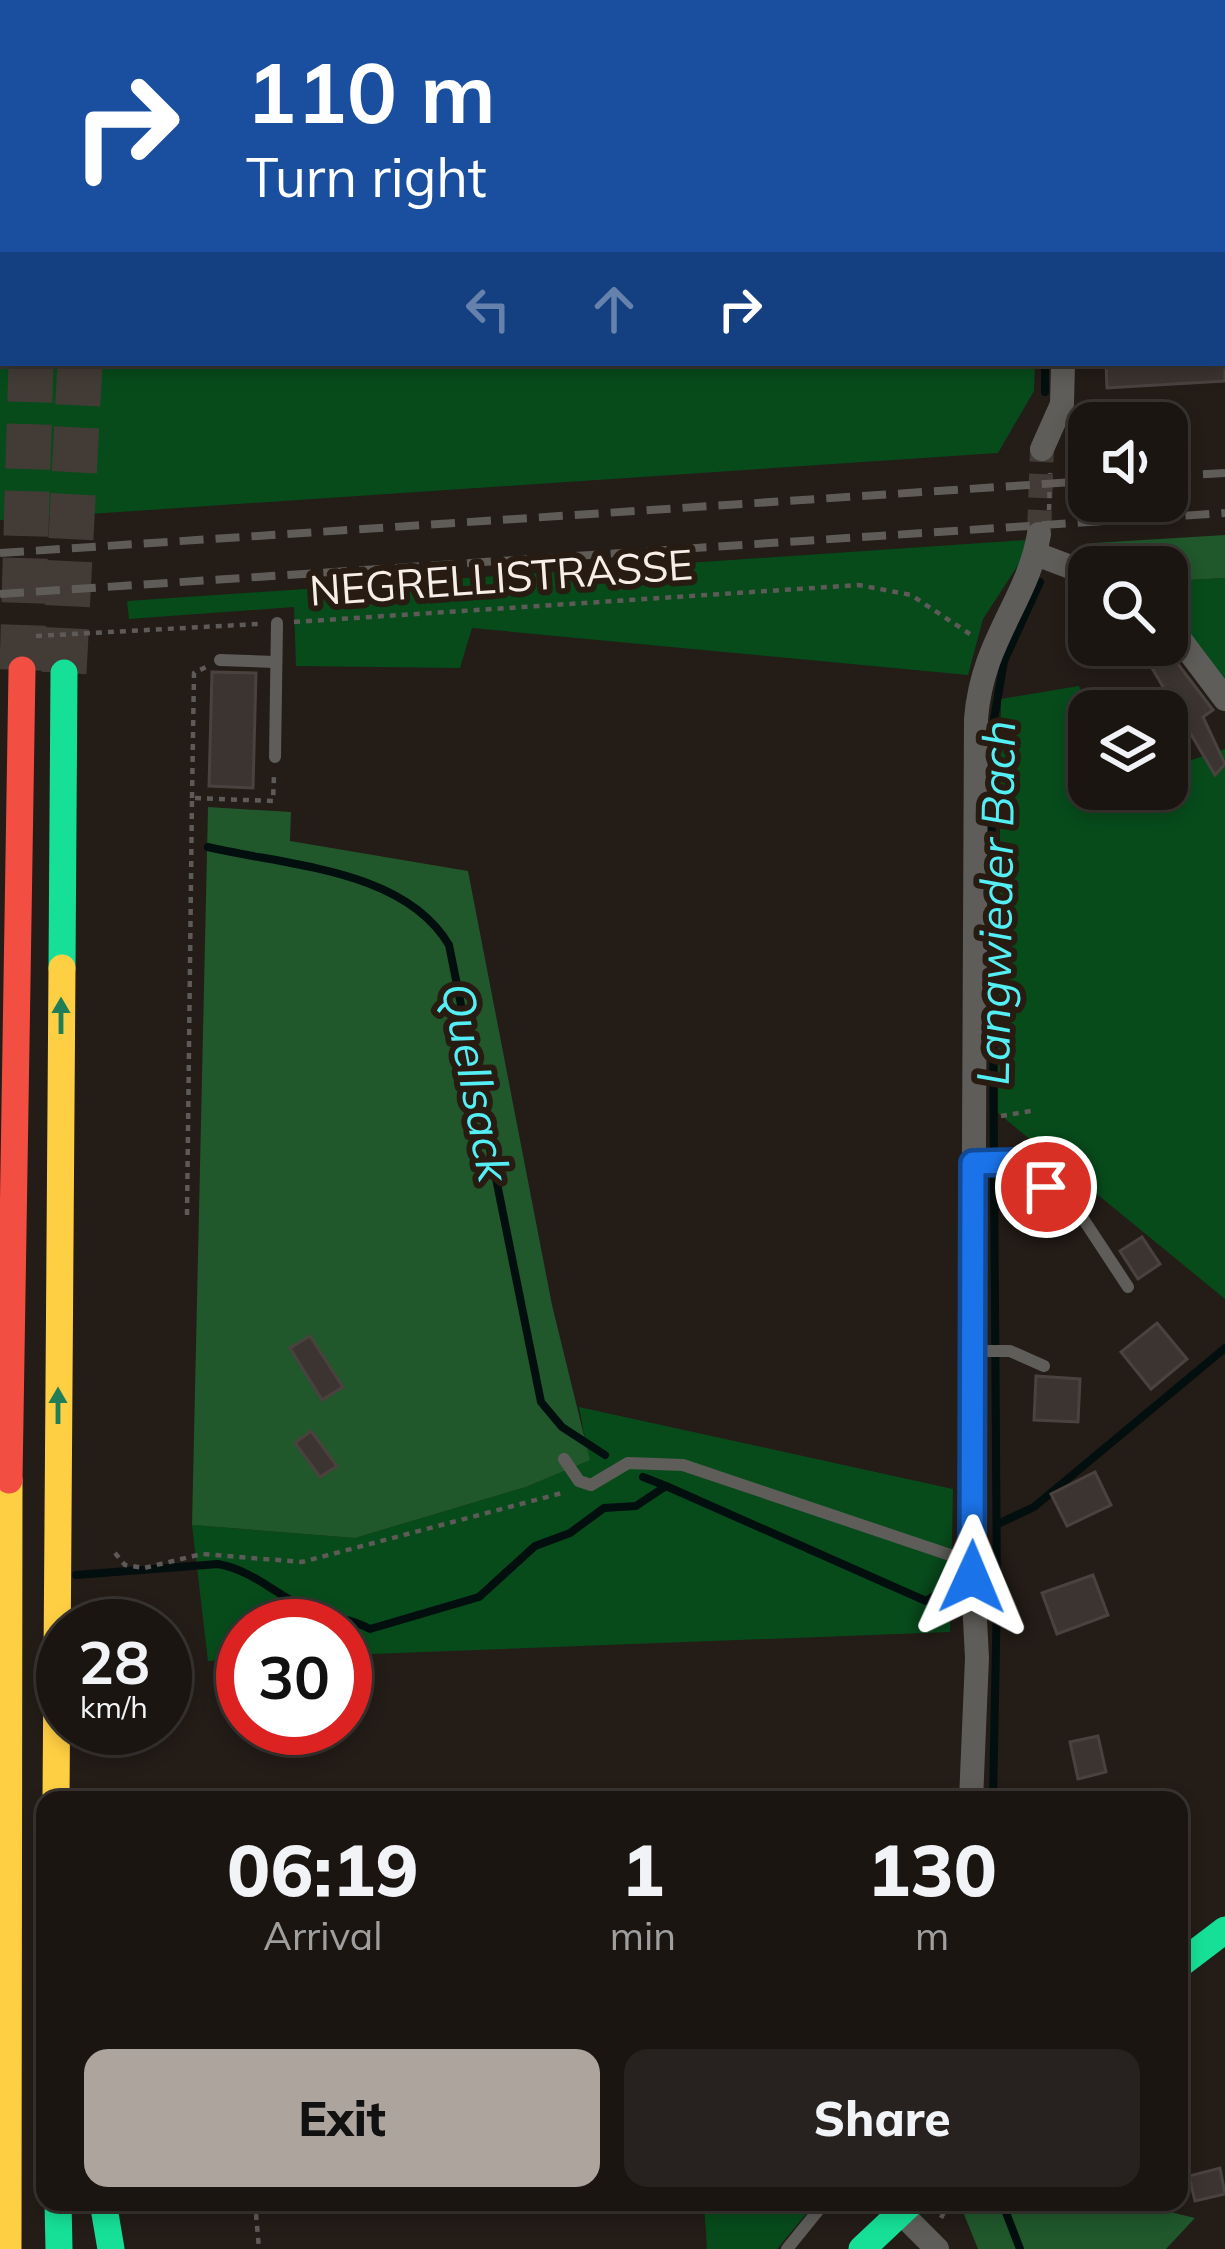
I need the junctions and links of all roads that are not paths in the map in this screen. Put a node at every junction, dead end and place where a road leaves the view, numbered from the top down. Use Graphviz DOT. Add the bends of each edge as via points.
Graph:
graph roads {
  1 [pos="1063,366"];
  2 [pos="1046,459"];
  3 [pos="1068,556"];
  4 [pos="277,623"];
  5 [pos="1188,650"];
  6 [pos="220,660"];
  7 [pos="276,662"];
  8 [pos="22,670"];
  9 [pos="64,673"];
  10 [pos="1225,700"];
  11 [pos="23,706"];
  12 [pos="275,757"];
  13 [pos="0,820"];
  14 [pos="980,1163"];
  15 [pos="1128,1287"];
  16 [pos="981,1351"];
  17 [pos="1043,1366"];
  18 [pos="563,1459"];
  19 [pos="973,1581"];
  20 [pos="56,1791"];
  21 [pos="971,1791"];
  22 [pos="1225,1930"];
  23 [pos="1188,1958"];
  24 [pos="58,2211"];
  25 [pos="105,2211"];
  26 [pos="818,2211"];
  27 [pos="896,2211"];
  28 [pos="905,2211"];
  29 [pos="865,2245"];
  30 [pos="8,2249"];
  31 [pos="59,2249"];
  32 [pos="111,2249"];
  33 [pos="787,2249"];
  34 [pos="937,2249"];
  1 -- 2 [label="street"];
  3 -- 14 [label="street" via="1041,533 989,648 976,719"];
  4 -- 7 [label="lane"];
  5 -- 10 [label="street"];
  6 -- 7 [label="lane"];
  7 -- 12 [label="lane"];
  8 -- 11 [label="main road"];
  20 -- 9 [label="main road, one-way"];
  11 -- 13 [label="main road"];
  11 -- 30 [label="main road" via="7,1640"];
  14 -- 15 [label="lane" via="1008,1162 1078,1211"];
  14 -- 16 [label="street"];
  16 -- 17 [label="lane"];
  16 -- 19 [label="street"];
  18 -- 19 [label="lane" via="591,1485 628,1463 683,1465"];
  19 -- 21 [label="street"];
  22 -- 23 [label="main road"];
  24 -- 31 [label="main road"];
  25 -- 32 [label="main road"];
  26 -- 33 [label="lane"];
  27 -- 29 [label="main road"];
  28 -- 34 [label="street"];
}
